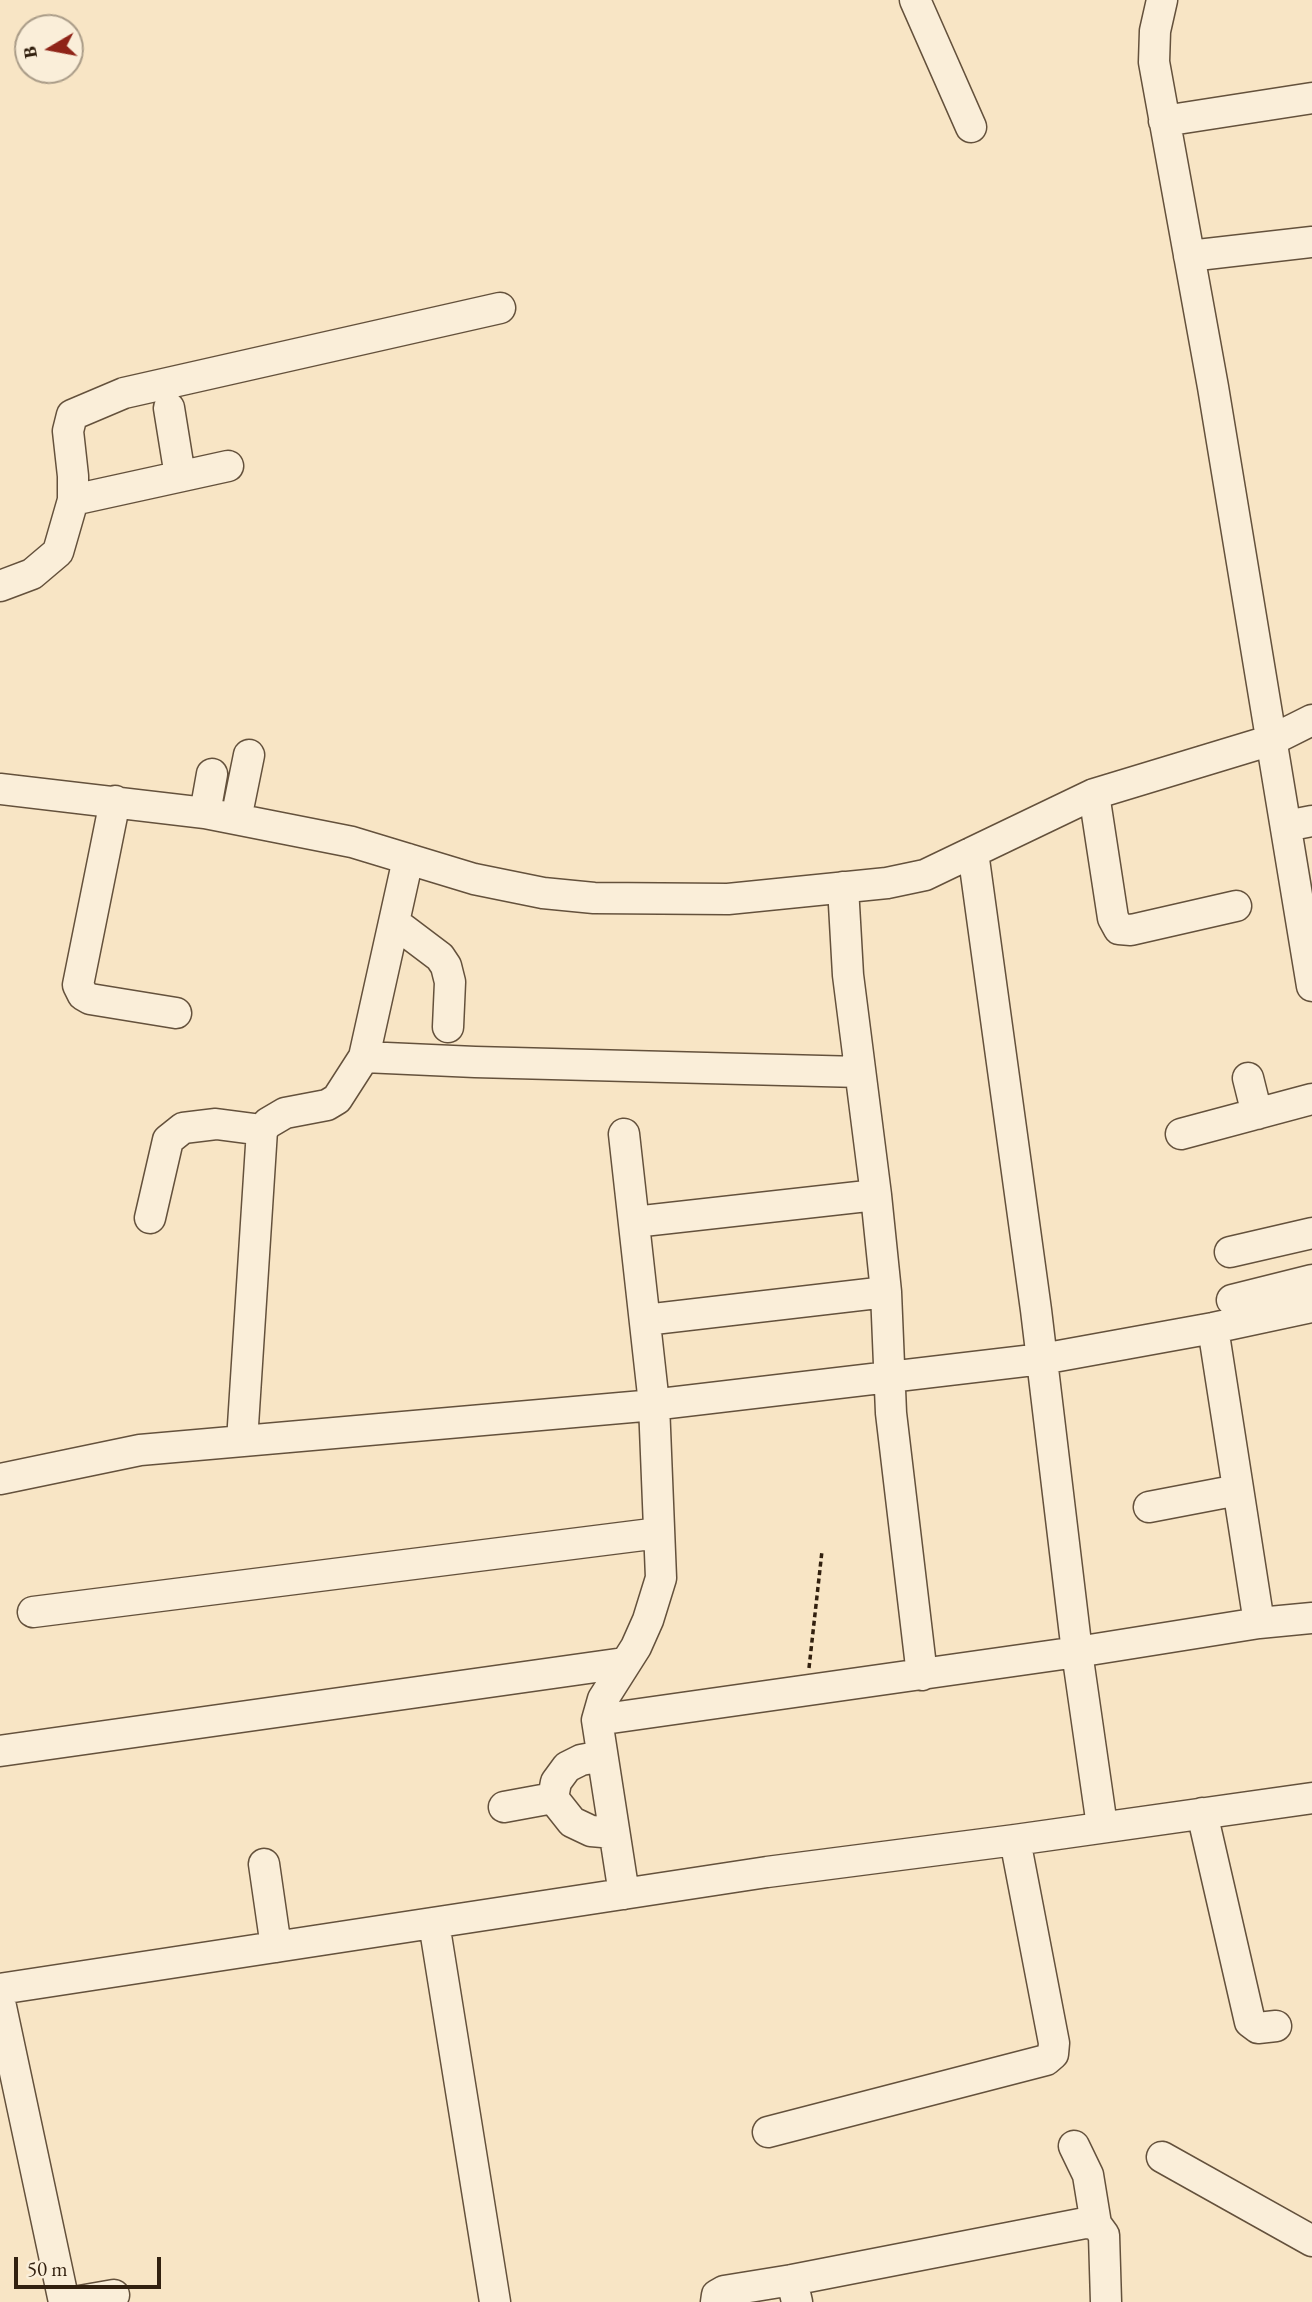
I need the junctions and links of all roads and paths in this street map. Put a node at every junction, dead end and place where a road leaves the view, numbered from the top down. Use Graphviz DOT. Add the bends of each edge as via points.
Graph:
graph roads {
  1 [pos="915,0"];
  2 [pos="1162,0"];
  3 [pos="1312,98"];
  4 [pos="1164,121"];
  5 [pos="971,127"];
  6 [pos="1312,242"];
  7 [pos="1189,256"];
  8 [pos="500,308"];
  9 [pos="169,408"];
  10 [pos="228,466"];
  11 [pos="180,476"];
  12 [pos="73,500"];
  13 [pos="0,586"];
  14 [pos="1312,720"];
  15 [pos="1272,740"];
  16 [pos="249,755"];
  17 [pos="212,774"];
  18 [pos="0,789"];
  19 [pos="1094,794"];
  20 [pos="115,801"];
  21 [pos="205,813"];
  22 [pos="236,819"];
  23 [pos="1299,823"];
  24 [pos="973,852"];
  25 [pos="408,859"];
  26 [pos="843,887"];
  27 [pos="1236,906"];
  28 [pos="394,923"];
  29 [pos="1312,986"];
  30 [pos="176,1013"];
  31 [pos="447,1027"];
  32 [pos="365,1057"];
  33 [pos="860,1072"];
  34 [pos="1248,1078"];
  35 [pos="1312,1099"];
  36 [pos="1257,1114"];
  37 [pos="262,1129"];
  38 [pos="624,1134"];
  39 [pos="1181,1135"];
  40 [pos="876,1195"];
  41 [pos="150,1219"];
  42 [pos="634,1222"];
  43 [pos="1312,1233"];
  44 [pos="1230,1252"];
  45 [pos="1312,1280"];
  46 [pos="886,1292"];
  47 [pos="1232,1300"];
  48 [pos="1312,1307"];
  49 [pos="645,1320"];
  50 [pos="1213,1328"];
  51 [pos="1042,1359"];
  52 [pos="889,1377"];
  53 [pos="654,1404"];
  54 [pos="242,1441"];
  55 [pos="0,1479"];
  56 [pos="1238,1490"];
  57 [pos="1149,1507"];
  58 [pos="659,1533"];
  59 [pos="822,1551"];
  60 [pos="33,1612"];
  61 [pos="1312,1618"];
  62 [pos="1259,1623"];
  63 [pos="1077,1652"];
  64 [pos="624,1663"];
  65 [pos="922,1675"];
  66 [pos="806,1691"];
  67 [pos="597,1720"];
  68 [pos="0,1751"];
  69 [pos="602,1756"];
  70 [pos="553,1798"];
  71 [pos="1312,1798"];
  72 [pos="504,1807"];
  73 [pos="1202,1813"];
  74 [pos="1102,1826"];
  75 [pos="614,1833"];
  76 [pos="1015,1840"];
  77 [pos="264,1864"];
  78 [pos="624,1894"];
  79 [pos="433,1923"];
  80 [pos="276,1947"];
  81 [pos="0,1989"];
  82 [pos="0,2002"];
  83 [pos="1276,2026"];
  84 [pos="768,2132"];
  85 [pos="1074,2146"];
  86 [pos="1162,2157"];
  87 [pos="1096,2224"];
  88 [pos="1312,2241"];
  89 [pos="794,2291"];
  90 [pos="114,2295"];
  91 [pos="64,2302"];
  92 [pos="74,2302"];
  93 [pos="495,2302"];
  94 [pos="716,2302"];
  95 [pos="1106,2302"];
  1 -- 5 [label="street"];
  2 -- 4 [label="street" via="1154,62"];
  3 -- 4 [label="street"];
  4 -- 7 [label="street"];
  6 -- 7 [label="street"];
  7 -- 15 [label="street"];
  8 -- 12 [label="street" via="124,393 94,404 72,415 68,431"];
  9 -- 11 [label="street"];
  10 -- 11 [label="street"];
  11 -- 12 [label="street"];
  12 -- 13 [label="street" via="58,552 32,574"];
  14 -- 15 [label="street"];
  15 -- 19 [label="street"];
  15 -- 23 [label="street"];
  16 -- 22 [label="street"];
  17 -- 21 [label="street"];
  18 -- 20 [label="street"];
  19 -- 24 [label="street"];
  19 -- 27 [label="street" via="1113,918 1119,929"];
  20 -- 21 [label="street"];
  20 -- 30 [label="street" via="78,985 90,999"];
  21 -- 22 [label="street"];
  22 -- 25 [label="street" via="352,842"];
  23 -- 29 [label="street"];
  24 -- 26 [label="street" via="925,875"];
  24 -- 51 [label="street"];
  25 -- 26 [label="street" via="474,879 594,898 728,899"];
  25 -- 28 [label="street"];
  26 -- 33 [label="street"];
  28 -- 31 [label="street" via="446,966 450,982"];
  28 -- 32 [label="street"];
  32 -- 33 [label="street"];
  32 -- 37 [label="street" via="337,1099 285,1114"];
  33 -- 40 [label="street"];
  34 -- 36 [label="street"];
  35 -- 36 [label="street"];
  36 -- 39 [label="street"];
  37 -- 41 [label="street" via="216,1124 183,1128 175,1134 168,1140"];
  37 -- 54 [label="street"];
  38 -- 42 [label="street"];
  40 -- 42 [label="street"];
  40 -- 46 [label="street"];
  42 -- 49 [label="street"];
  43 -- 44 [label="street"];
  45 -- 47 [label="street"];
  46 -- 49 [label="street"];
  46 -- 52 [label="street"];
  48 -- 50 [label="street"];
  49 -- 53 [label="street"];
  50 -- 51 [label="street"];
  50 -- 56 [label="street"];
  51 -- 52 [label="street"];
  51 -- 63 [label="street"];
  52 -- 53 [label="street"];
  52 -- 65 [label="street"];
  53 -- 54 [label="street"];
  53 -- 58 [label="street"];
  54 -- 55 [label="street" via="139,1450"];
  56 -- 57 [label="street"];
  56 -- 62 [label="street"];
  58 -- 60 [label="street"];
  58 -- 64 [label="street" via="661,1578 648,1620"];
  59 -- 66 [label="path"];
  61 -- 62 [label="street"];
  62 -- 63 [label="street"];
  63 -- 65 [label="street"];
  63 -- 74 [label="street"];
  64 -- 67 [label="street" via="603,1699"];
  64 -- 68 [label="street"];
  65 -- 66 [label="street"];
  66 -- 67 [label="street"];
  67 -- 69 [label="street"];
  69 -- 70 [label="street" via="567,1767 555,1782"];
  69 -- 75 [label="street"];
  70 -- 72 [label="street"];
  70 -- 75 [label="street" via="572,1822 592,1831"];
  71 -- 73 [label="street"];
  73 -- 74 [label="street"];
  73 -- 83 [label="street" via="1250,2022 1258,2028"];
  74 -- 76 [label="street"];
  75 -- 78 [label="street"];
  76 -- 78 [label="street"];
  76 -- 84 [label="street" via="1053,2054 1046,2060"];
  77 -- 80 [label="street"];
  78 -- 79 [label="street"];
  79 -- 80 [label="street"];
  79 -- 93 [label="street" via="501,2253"];
  80 -- 81 [label="street"];
  82 -- 91 [label="street"];
  85 -- 87 [label="street" via="1088,2175"];
  86 -- 88 [label="street"];
  87 -- 89 [label="street"];
  87 -- 95 [label="street" via="1106,2246"];
  89 -- 94 [label="street" via="724,2291"];
  90 -- 92 [label="street"];
}
